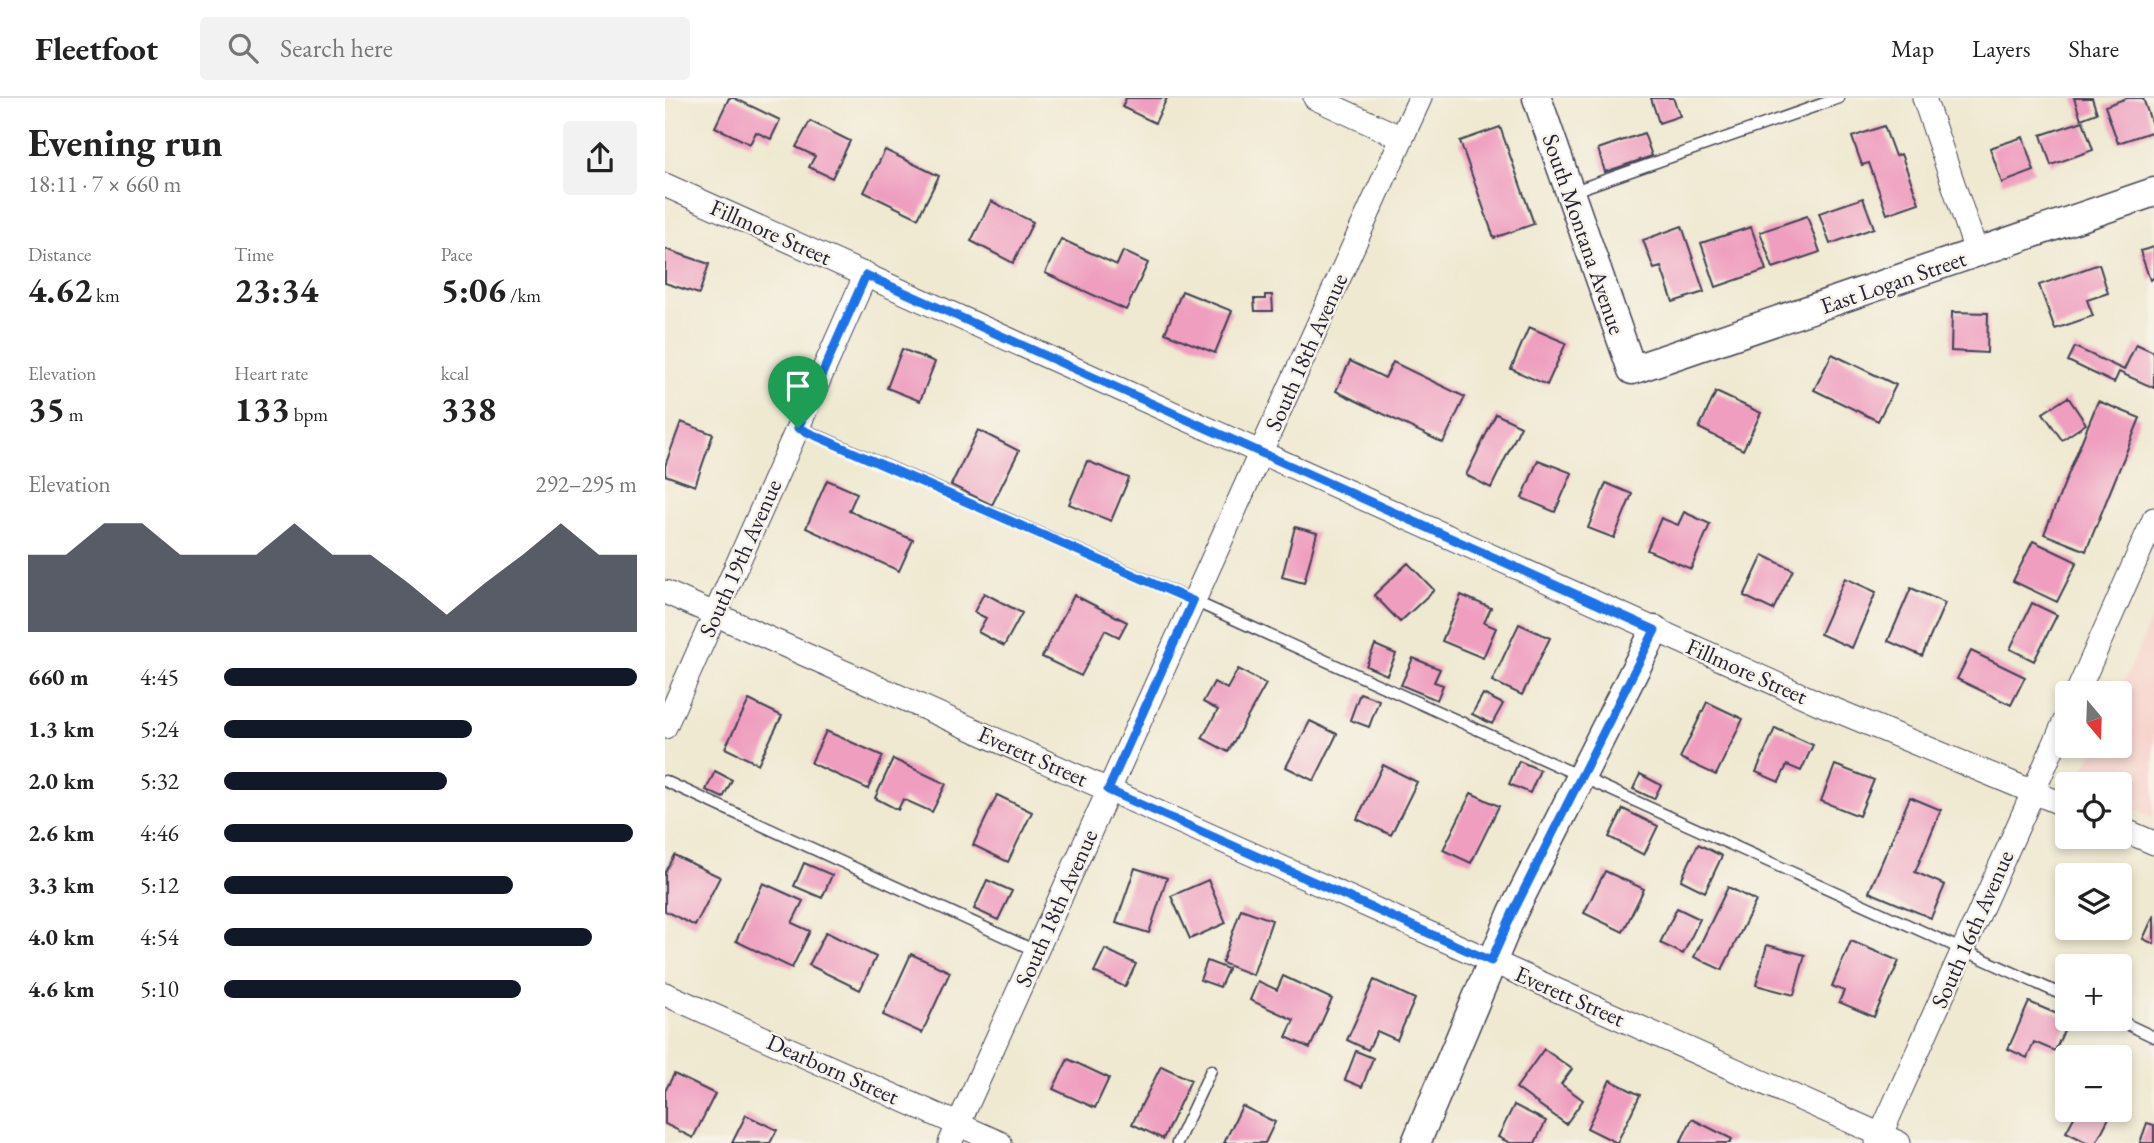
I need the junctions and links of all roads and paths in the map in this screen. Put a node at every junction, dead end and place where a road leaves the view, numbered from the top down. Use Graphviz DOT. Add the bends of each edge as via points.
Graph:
graph roads {
  1 [pos="1315,98"];
  2 [pos="1420,98"];
  3 [pos="1537,98"];
  4 [pos="1839,98"];
  5 [pos="1924,98"];
  6 [pos="1402,138"];
  7 [pos="665,185"];
  8 [pos="1570,192"];
  9 [pos="2154,192"];
  10 [pos="1977,254"];
  11 [pos="866,275"];
  12 [pos="1632,370"];
  13 [pos="798,428"];
  14 [pos="1261,452"];
  15 [pos="2154,519"];
  16 [pos="665,592"];
  17 [pos="1193,601"];
  18 [pos="715,614"];
  19 [pos="1655,630"];
  20 [pos="2082,681"];
  21 [pos="665,727"];
  22 [pos="2055,743"];
  23 [pos="1580,778"];
  24 [pos="665,781"];
  25 [pos="1108,790"];
  26 [pos="2033,792"];
  27 [pos="2055,801"];
  28 [pos="2132,834"];
  29 [pos="2154,843"];
  30 [pos="1963,949"];
  31 [pos="1036,951"];
  32 [pos="1491,961"];
  33 [pos="2055,991"];
  34 [pos="665,994"];
  35 [pos="2132,1027"];
  36 [pos="2154,1037"];
  37 [pos="1211,1069"];
  38 [pos="954,1134"];
  39 [pos="1886,1140"];
  40 [pos="1000,1143"];
  41 [pos="1177,1143"];
  42 [pos="1416,1143"];
  1 -- 6 [label="street"];
  2 -- 6 [label="street, South 18th Avenue"];
  3 -- 8 [label="street, South Montana Avenue"];
  4 -- 8 [label="lane"];
  5 -- 10 [label="street"];
  6 -- 14 [label="street, South 18th Avenue"];
  7 -- 11 [label="street, Fillmore Street"];
  8 -- 12 [label="street, South Montana Avenue"];
  9 -- 10 [label="street, East Logan Street"];
  10 -- 12 [label="street, East Logan Street"];
  11 -- 13 [label="street, South 19th Avenue"];
  11 -- 14 [label="street, Fillmore Street"];
  13 -- 17 [label="lane"];
  13 -- 18 [label="street, South 19th Avenue"];
  14 -- 17 [label="street, South 18th Avenue"];
  14 -- 19 [label="street, Fillmore Street"];
  15 -- 20 [label="street"];
  16 -- 18 [label="street, Everett Street"];
  17 -- 23 [label="lane"];
  17 -- 25 [label="street, South 18th Avenue"];
  18 -- 21 [label="street, South 19th Avenue"];
  18 -- 25 [label="street, Everett Street"];
  19 -- 23 [label="street"];
  19 -- 26 [label="street, Fillmore Street"];
  22 -- 26 [label="street, South 16th Avenue"];
  23 -- 30 [label="lane"];
  23 -- 32 [label="street"];
  24 -- 31 [label="lane"];
  25 -- 31 [label="street, South 18th Avenue"];
  25 -- 32 [label="street, Everett Street"];
  26 -- 27 [label="street, Fillmore Street"];
  26 -- 30 [label="street, South 16th Avenue"];
  28 -- 29 [label="street"];
  30 -- 33 [label="lane"];
  30 -- 39 [label="street, South 16th Avenue"];
  31 -- 38 [label="street, South 18th Avenue"];
  32 -- 39 [label="street, Everett Street"];
  32 -- 42 [label="street"];
  34 -- 38 [label="street, Dearborn Street"];
  35 -- 36 [label="lane"];
  37 -- 41 [label="lane"];
  38 -- 40 [label="street, Dearborn Street"];
}
